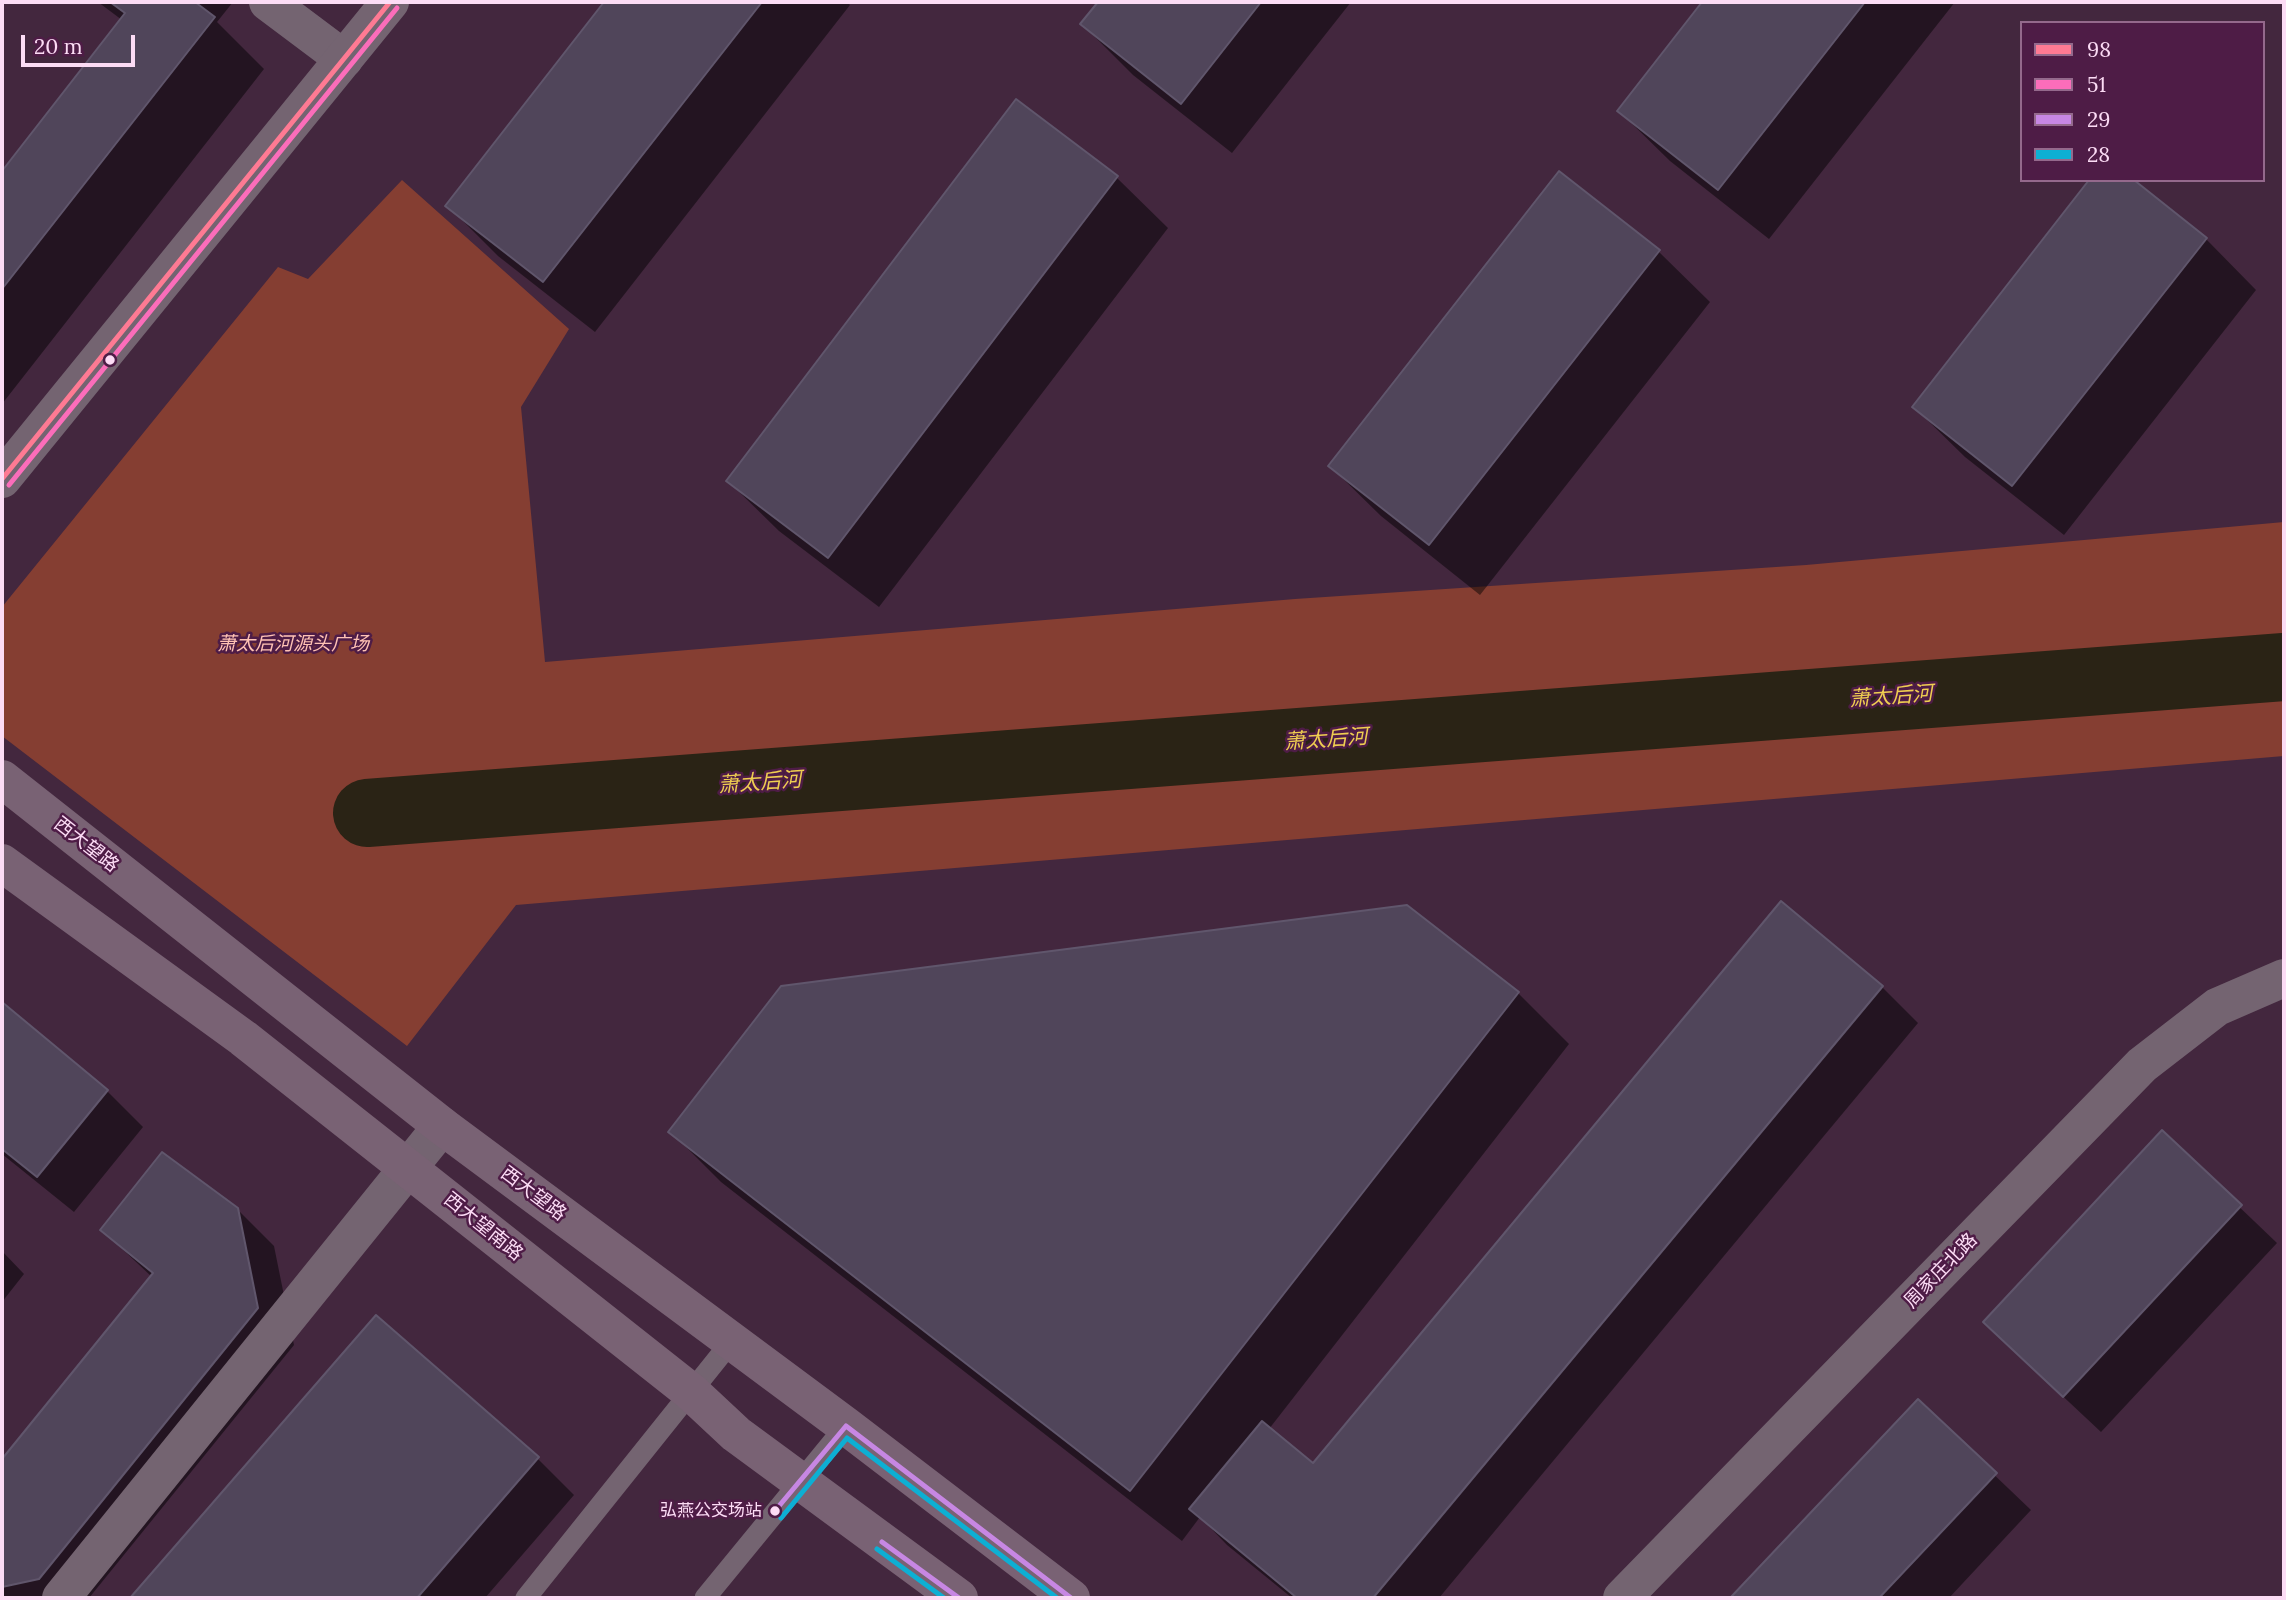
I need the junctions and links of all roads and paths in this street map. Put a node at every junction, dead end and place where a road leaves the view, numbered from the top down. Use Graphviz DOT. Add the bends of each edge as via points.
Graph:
graph roads {
  1 [pos="268,2"];
  2 [pos="390,2"];
  3 [pos="344,59"];
  4 [pos="2,479"];
  5 [pos="2,779"];
  6 [pos="2,863"];
  7 [pos="2284,978"];
  8 [pos="442,1126"];
  9 [pos="409,1167"];
  10 [pos="731,1342"];
  11 [pos="691,1392"];
  12 [pos="846,1426"];
  13 [pos="801,1480"];
  14 [pos="61,1598"];
  15 [pos="526,1598"];
  16 [pos="705,1598"];
  17 [pos="959,1598"];
  18 [pos="1071,1598"];
  19 [pos="1622,1598"];
  1 -- 3 [label="street"];
  2 -- 3 [label="street"];
  3 -- 4 [label="street"];
  5 -- 8 [label="main road, 西大望路"];
  6 -- 9 [label="main road, 西大望南路" via="243,1038"];
  7 -- 19 [label="street, 周家庄北路" via="2217,1007 2142,1065"];
  8 -- 9 [label="street"];
  8 -- 10 [label="main road, 西大望路"];
  9 -- 11 [label="main road, 西大望南路"];
  9 -- 14 [label="street"];
  10 -- 11 [label="lane"];
  10 -- 12 [label="main road, 西大望路"];
  11 -- 13 [label="main road, 西大望南路" via="736,1434"];
  11 -- 15 [label="lane"];
  12 -- 13 [label="lane"];
  12 -- 18 [label="main road, 西大望路"];
  13 -- 16 [label="lane"];
  13 -- 17 [label="main road, 西大望南路"];
}
